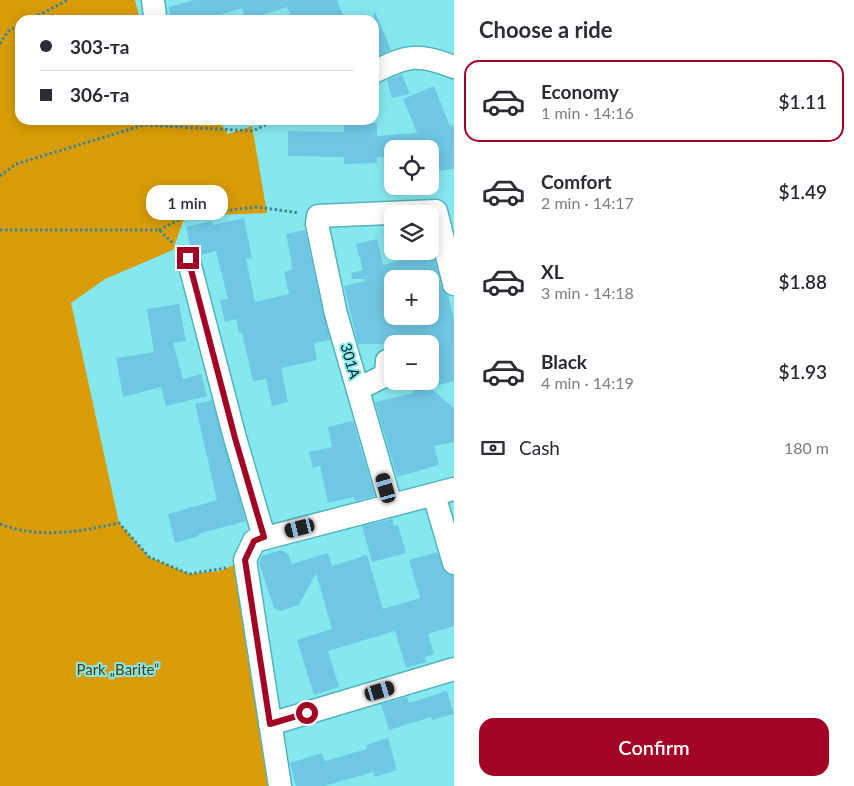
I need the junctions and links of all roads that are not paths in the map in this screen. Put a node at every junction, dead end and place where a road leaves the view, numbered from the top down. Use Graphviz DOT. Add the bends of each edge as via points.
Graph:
graph roads {
  1 [pos="454,67"];
  2 [pos="379,70"];
  3 [pos="188,258"];
  4 [pos="454,284"];
  5 [pos="384,376"];
  6 [pos="358,389"];
  7 [pos="444,492"];
  8 [pos="391,505"];
  9 [pos="264,537"];
  10 [pos="454,563"];
  11 [pos="454,669"];
  12 [pos="270,724"];
  13 [pos="280,786"];
  1 -- 2 [label="street" via="430,58 402,58"];
  3 -- 9 [label="street"];
  4 -- 6 [label="street, 301А" via="436,211 318,216 336,314"];
  5 -- 6 [label="street"];
  6 -- 8 [label="street, 301А"];
  7 -- 8 [label="street"];
  7 -- 10 [label="street" via="450,554"];
  8 -- 9 [label="street"];
  9 -- 12 [label="street" via="254,541 245,560"];
  11 -- 12 [label="street"];
  12 -- 13 [label="street"];
}
